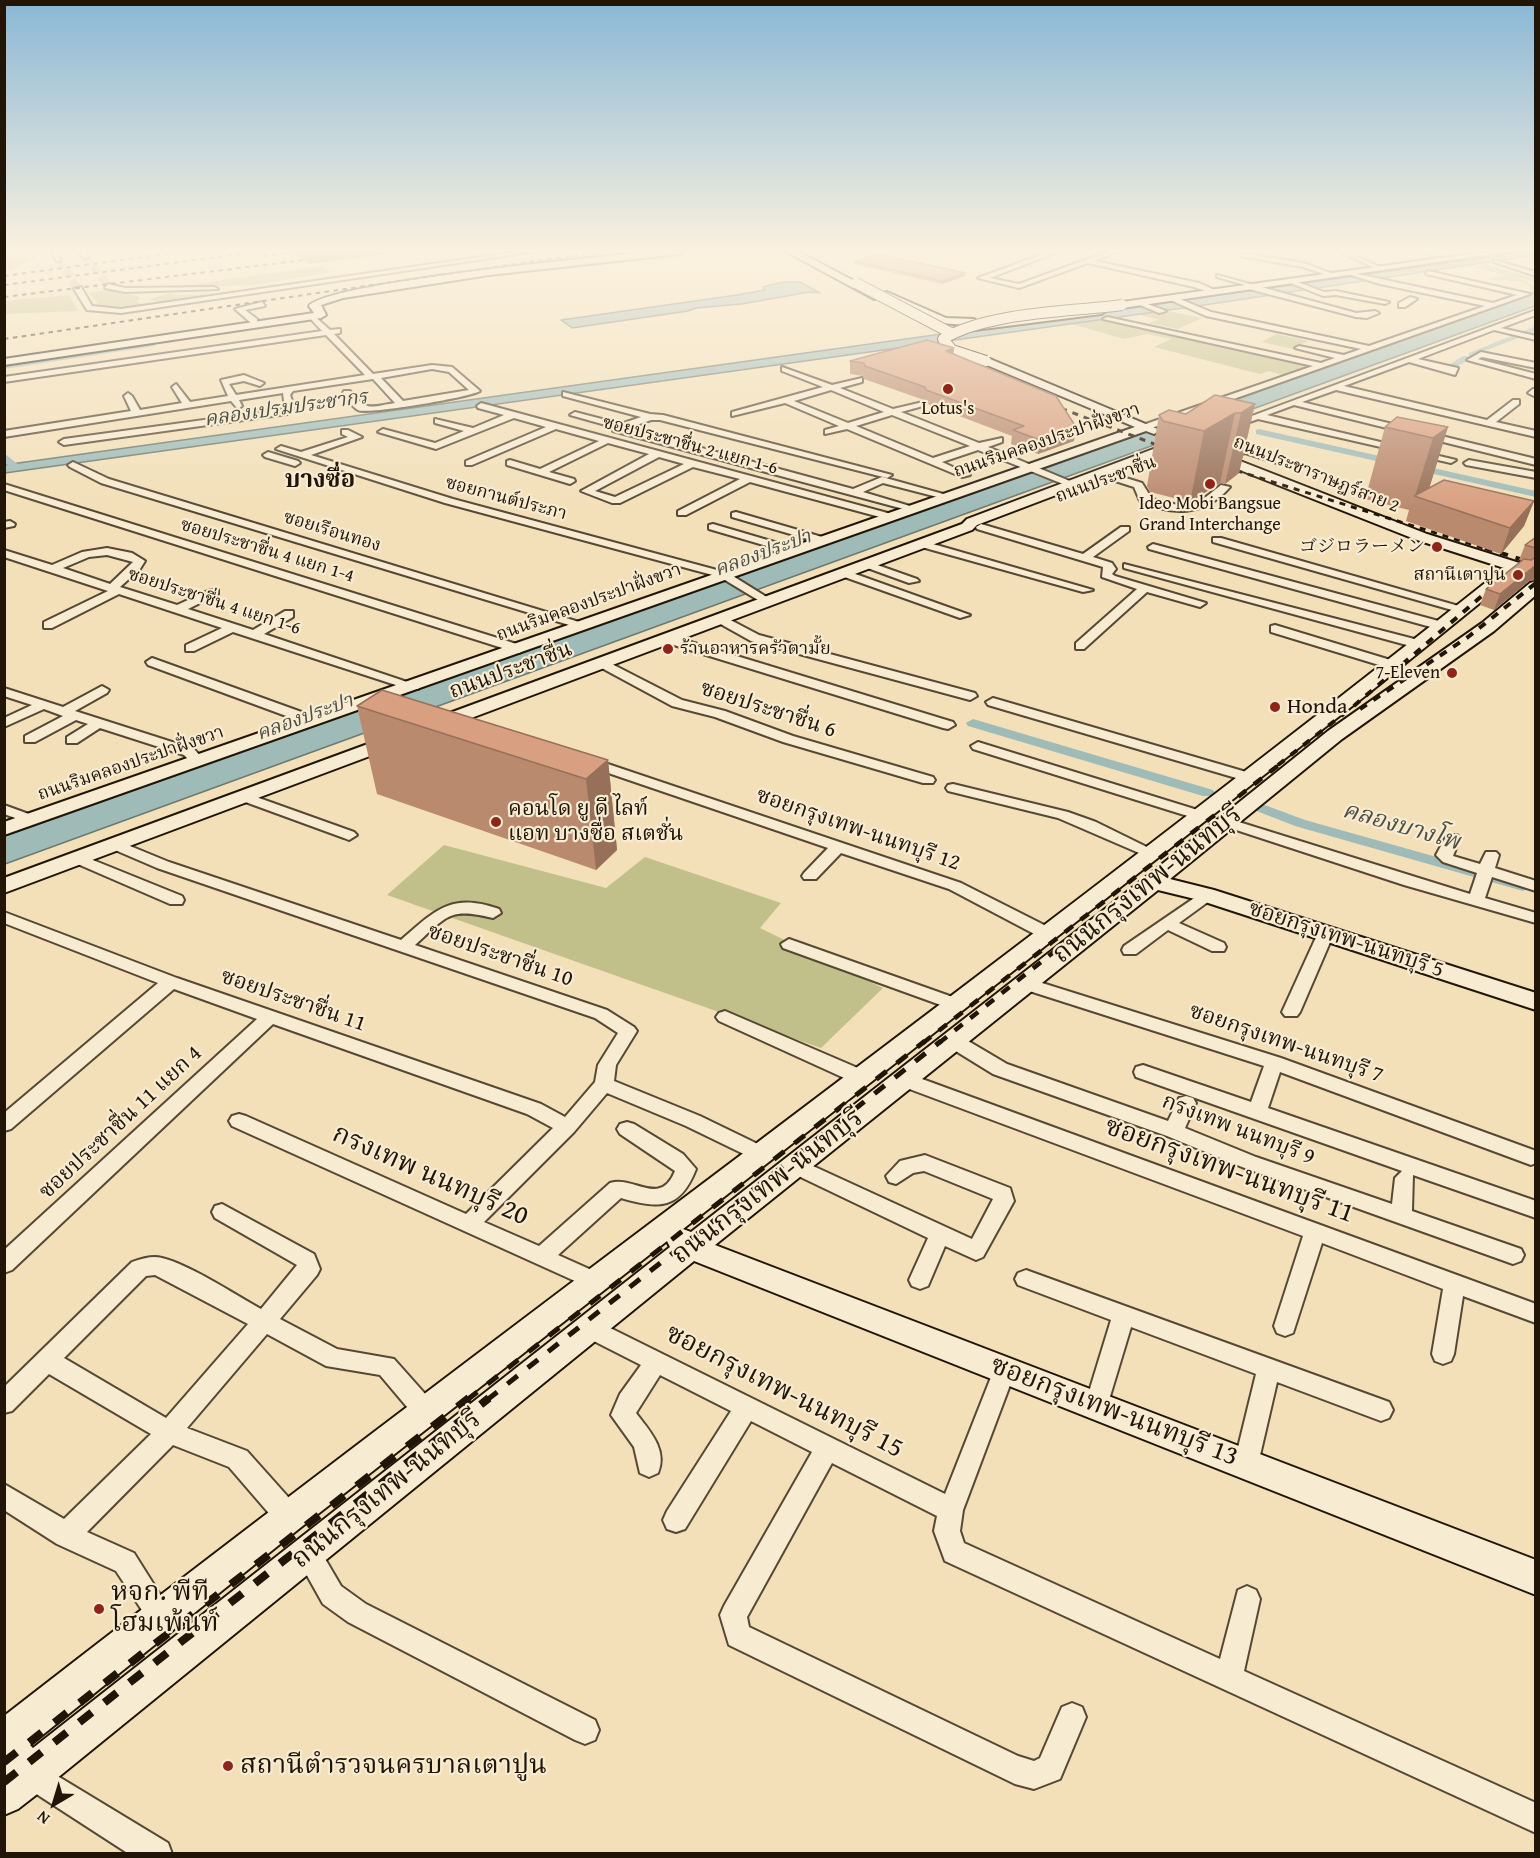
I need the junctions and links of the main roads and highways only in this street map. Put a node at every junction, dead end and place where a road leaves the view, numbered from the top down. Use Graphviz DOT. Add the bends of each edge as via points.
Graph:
graph roads {
  1 [pos="144,338"];
  2 [pos="150,338"];
  3 [pos="953,338"];
  4 [pos="4,361"];
  5 [pos="1089,404"];
  6 [pos="1148,428"];
  7 [pos="1182,442"];
  8 [pos="974,527"];
  9 [pos="1529,570"];
  10 [pos="1536,586"];
  11 [pos="1216,821"];
  12 [pos="4,829"];
  13 [pos="1154,882"];
  14 [pos="4,886"];
  15 [pos="1536,1002"];
  16 [pos="665,1228"];
  17 [pos="692,1248"];
  18 [pos="1536,1578"];
  19 [pos="4,1741"];
  20 [pos="4,1746"];
  21 [pos="18,1784"];
  1 -- 4 [label="main road"];
  2 -- 4 [label="main road"];
  3 -- 5 [label="main road, ถนนประชาราษฎร์สาย 2, bridge" via="953,344 986,361"];
  5 -- 5 [label="main road" via="1054,394 964,356 986,356 1072,391"];
  5 -- 6 [label="main road, ถนนประชาราษฎร์สาย 2"];
  6 -- 7 [label="main road, ถนนประชาราษฎร์สาย 2"];
  6 -- 12 [label="main road, ถนนริมคลองประปาฝั่งขวา"];
  7 -- 8 [label="main road, ถนนประชาชื่น" via="1180,452"];
  7 -- 8 [label="main road, ถนนประชาชื่น" via="1069,482 972,522"];
  7 -- 9 [label="main road, ถนนประชาราษฎร์สาย 2" via="1422,537"];
  8 -- 14 [label="main road, ถนนประชาชื่น" via="843,573 760,596 721,619 458,717 401,743 360,753"];
  9 -- 11 [label="main road, ถนนกรุงเทพ-นนทบุรี" via="1463,609 1248,777"];
  10 -- 11 [label="main road, ถนนกรุงเทพ-นนทบุรี" via="1488,627"];
  11 -- 13 [label="main road, ถนนกรุงเทพ-นนทบุรี"];
  11 -- 16 [label="main road, ถนนกรุงเทพ-นนทบุรี" via="1151,853"];
  13 -- 15 [label="main road, ซอยกรุงเทพ-นนทบุรี 5" via="1206,895"];
  13 -- 17 [label="main road, ถนนกรุงเทพ-นนทบุรี"];
  16 -- 17 [label="main road, ซอยกรุงเทพ-นนทบุรี 13"];
  16 -- 19 [label="main road, ถนนกรุงเทพ-นนทบุรี" via="288,1516"];
  17 -- 18 [label="main road, ซอยกรุงเทพ-นนทบุรี 13"];
  17 -- 21 [label="main road, ถนนกรุงเทพ-นนทบุรี"];
  20 -- 21 [label="main road"];
}
